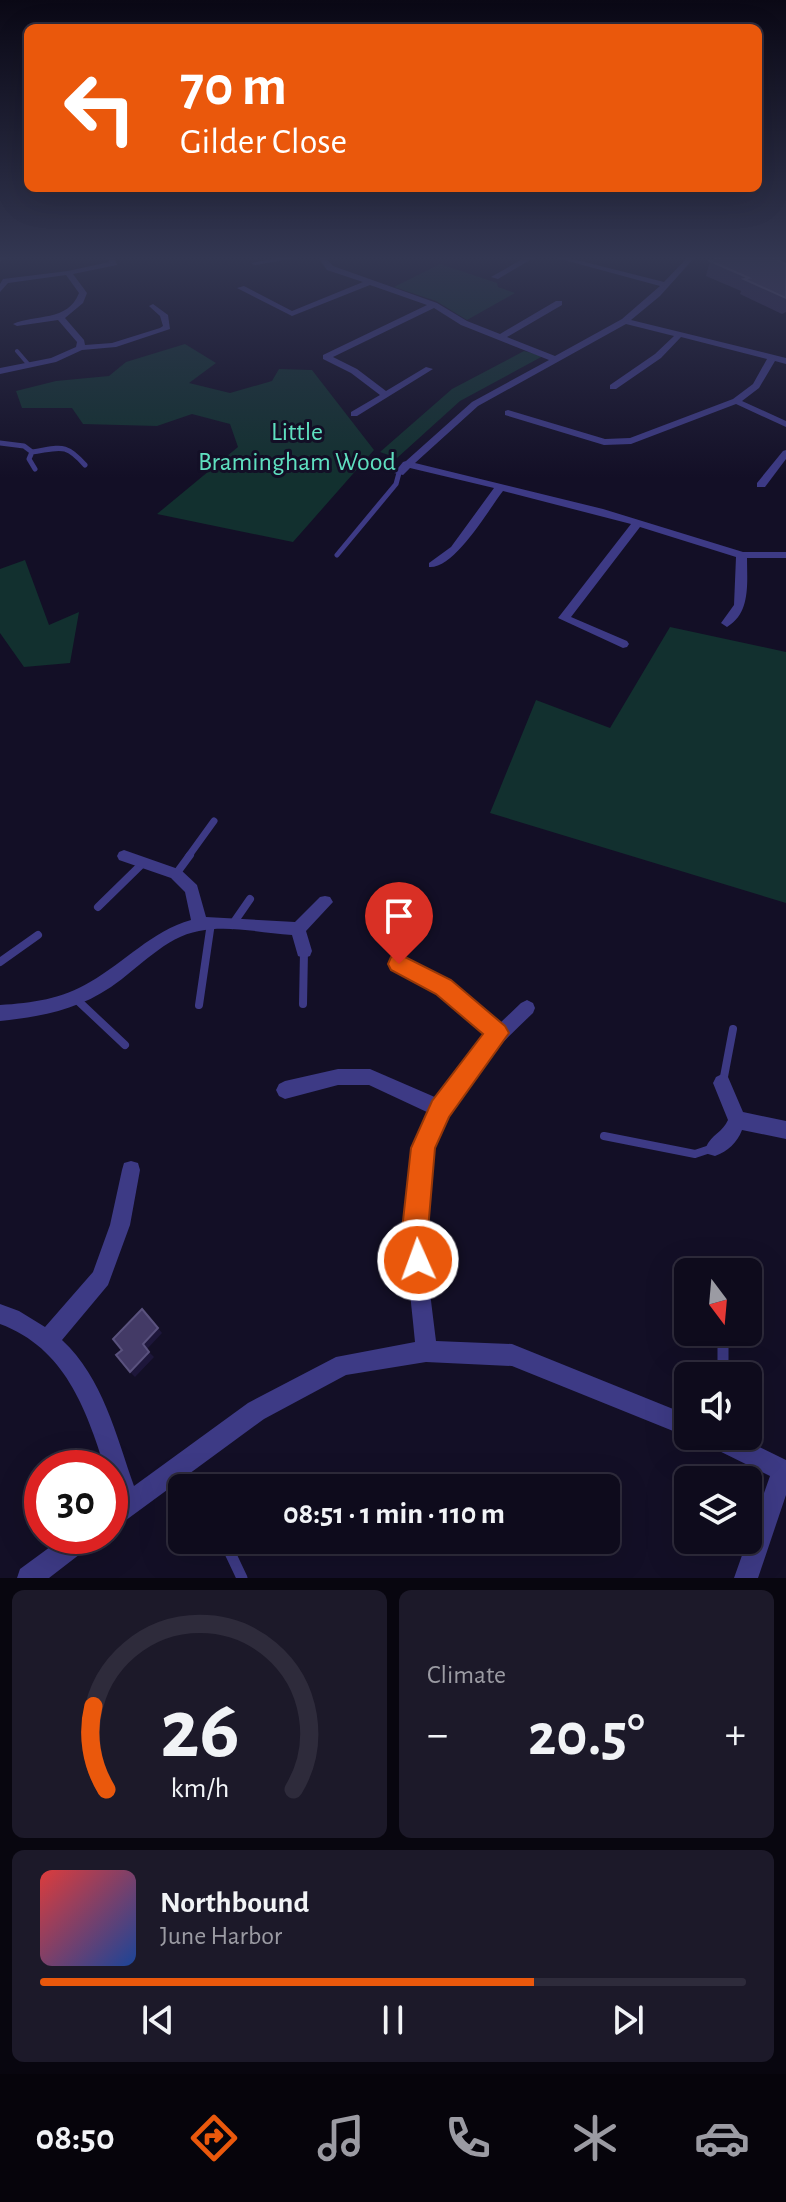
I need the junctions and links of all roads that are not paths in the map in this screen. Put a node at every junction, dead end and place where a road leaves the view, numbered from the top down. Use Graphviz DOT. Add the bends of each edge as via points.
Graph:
graph roads {
  1 [pos="72,331"];
  2 [pos="168,331"];
  3 [pos="381,331"];
  4 [pos="484,331"];
  5 [pos="512,331"];
  6 [pos="608,331"];
  7 [pos="659,331"];
  8 [pos="678,336"];
  9 [pos="501,337"];
  10 [pos="80,348"];
  11 [pos="17,351"];
  12 [pos="772,358"];
  13 [pos="557,360"];
  14 [pos="786,361"];
  15 [pos="29,365"];
  16 [pos="429,369"];
  17 [pos="0,371"];
  18 [pos="613,387"];
  19 [pos="386,395"];
  20 [pos="736,401"];
  21 [pos="508,413"];
  22 [pos="354,414"];
  23 [pos="786,424"];
  24 [pos="0,443"];
  25 [pos="32,452"];
  26 [pos="786,453"];
  27 [pos="85,465"];
  28 [pos="402,468"];
  29 [pos="35,469"];
  30 [pos="761,485"];
  31 [pos="500,487"];
  32 [pos="637,524"];
  33 [pos="337,555"];
  34 [pos="742,555"];
  35 [pos="786,555"];
  36 [pos="433,565"];
  37 [pos="727,623"];
  38 [pos="623,644"];
  39 [pos="214,821"];
  40 [pos="124,856"];
  41 [pos="143,863"];
  42 [pos="176,874"];
  43 [pos="250,899"];
  44 [pos="325,902"];
  45 [pos="98,907"];
  46 [pos="205,924"];
  47 [pos="232,925"];
  48 [pos="298,929"];
  49 [pos="38,935"];
  50 [pos="304,951"];
  51 [pos="0,962"];
  52 [pos="399,964"];
  53 [pos="75,998"];
  54 [pos="303,1004"];
  55 [pos="199,1005"];
  56 [pos="527,1008"];
  57 [pos="0,1013"];
  58 [pos="733,1029"];
  59 [pos="497,1033"];
  60 [pos="125,1045"];
  61 [pos="722,1083"];
  62 [pos="285,1090"];
  63 [pos="441,1109"];
  64 [pos="737,1120"];
  65 [pos="786,1130"];
  66 [pos="604,1136"];
  67 [pos="715,1147"];
  68 [pos="131,1170"];
  69 [pos="0,1314"];
  70 [pos="47,1341"];
  71 [pos="426,1351"];
  72 [pos="674,1420"];
  73 [pos="741,1450"];
  74 [pos="784,1471"];
  75 [pos="129,1504"];
  76 [pos="61,1554"];
  77 [pos="231,1554"];
  78 [pos="29,1578"];
  79 [pos="242,1578"];
  80 [pos="746,1578"];
  1 -- 10 [label="street"];
  2 -- 10 [label="street"];
  3 -- 19 [label="street" via="326,357"];
  4 -- 9 [label="street"];
  5 -- 9 [label="street"];
  6 -- 13 [label="street"];
  7 -- 8 [label="street"];
  8 -- 12 [label="street"];
  8 -- 18 [label="street"];
  9 -- 13 [label="street"];
  10 -- 15 [label="street"];
  11 -- 15 [label="lane"];
  12 -- 14 [label="street"];
  12 -- 20 [label="street" via="756,386"];
  13 -- 28 [label="street" via="475,404"];
  15 -- 17 [label="street"];
  16 -- 19 [label="street"];
  19 -- 22 [label="street"];
  20 -- 21 [label="street" via="618,442 590,439"];
  20 -- 23 [label="street"];
  24 -- 25 [label="lane"];
  25 -- 27 [label="lane" via="72,450"];
  25 -- 29 [label="lane" via="29,459"];
  26 -- 30 [label="street"];
  28 -- 31 [label="street"];
  28 -- 33 [label="lane" via="396,484"];
  31 -- 32 [label="street"];
  31 -- 36 [label="street" via="455,549"];
  32 -- 34 [label="street"];
  32 -- 38 [label="street" via="564,618"];
  34 -- 35 [label="street"];
  34 -- 37 [label="street" via="740,605"];
  39 -- 42 [label="lane"];
  40 -- 41 [label="street"];
  41 -- 42 [label="street"];
  41 -- 45 [label="lane"];
  42 -- 46 [label="street" via="192,889"];
  43 -- 47 [label="lane"];
  44 -- 48 [label="street"];
  46 -- 47 [label="street"];
  46 -- 53 [label="street" via="157,944"];
  46 -- 55 [label="lane"];
  47 -- 48 [label="street"];
  48 -- 50 [label="street"];
  49 -- 51 [label="lane"];
  50 -- 54 [label="lane"];
  52 -- 59 [label="street" via="443,987"];
  53 -- 57 [label="street" via="48,1010"];
  53 -- 60 [label="lane"];
  56 -- 59 [label="street"];
  58 -- 61 [label="lane"];
  59 -- 63 [label="street"];
  61 -- 64 [label="street"];
  62 -- 63 [label="street" via="338,1077 370,1077"];
  63 -- 71 [label="street" via="423,1148 415,1230"];
  64 -- 65 [label="street"];
  64 -- 67 [label="street" via="731,1135"];
  66 -- 67 [label="lane" via="695,1154"];
  68 -- 70 [label="street" via="120,1225 101,1278"];
  69 -- 70 [label="street" via="20,1319"];
  70 -- 75 [label="street" via="84,1383"];
  71 -- 72 [label="street" via="512,1355"];
  71 -- 75 [label="street" via="344,1365 256,1411"];
  73 -- 74 [label="street"];
  74 -- 80 [label="street"];
  76 -- 78 [label="street"];
  77 -- 79 [label="lane"];
}
